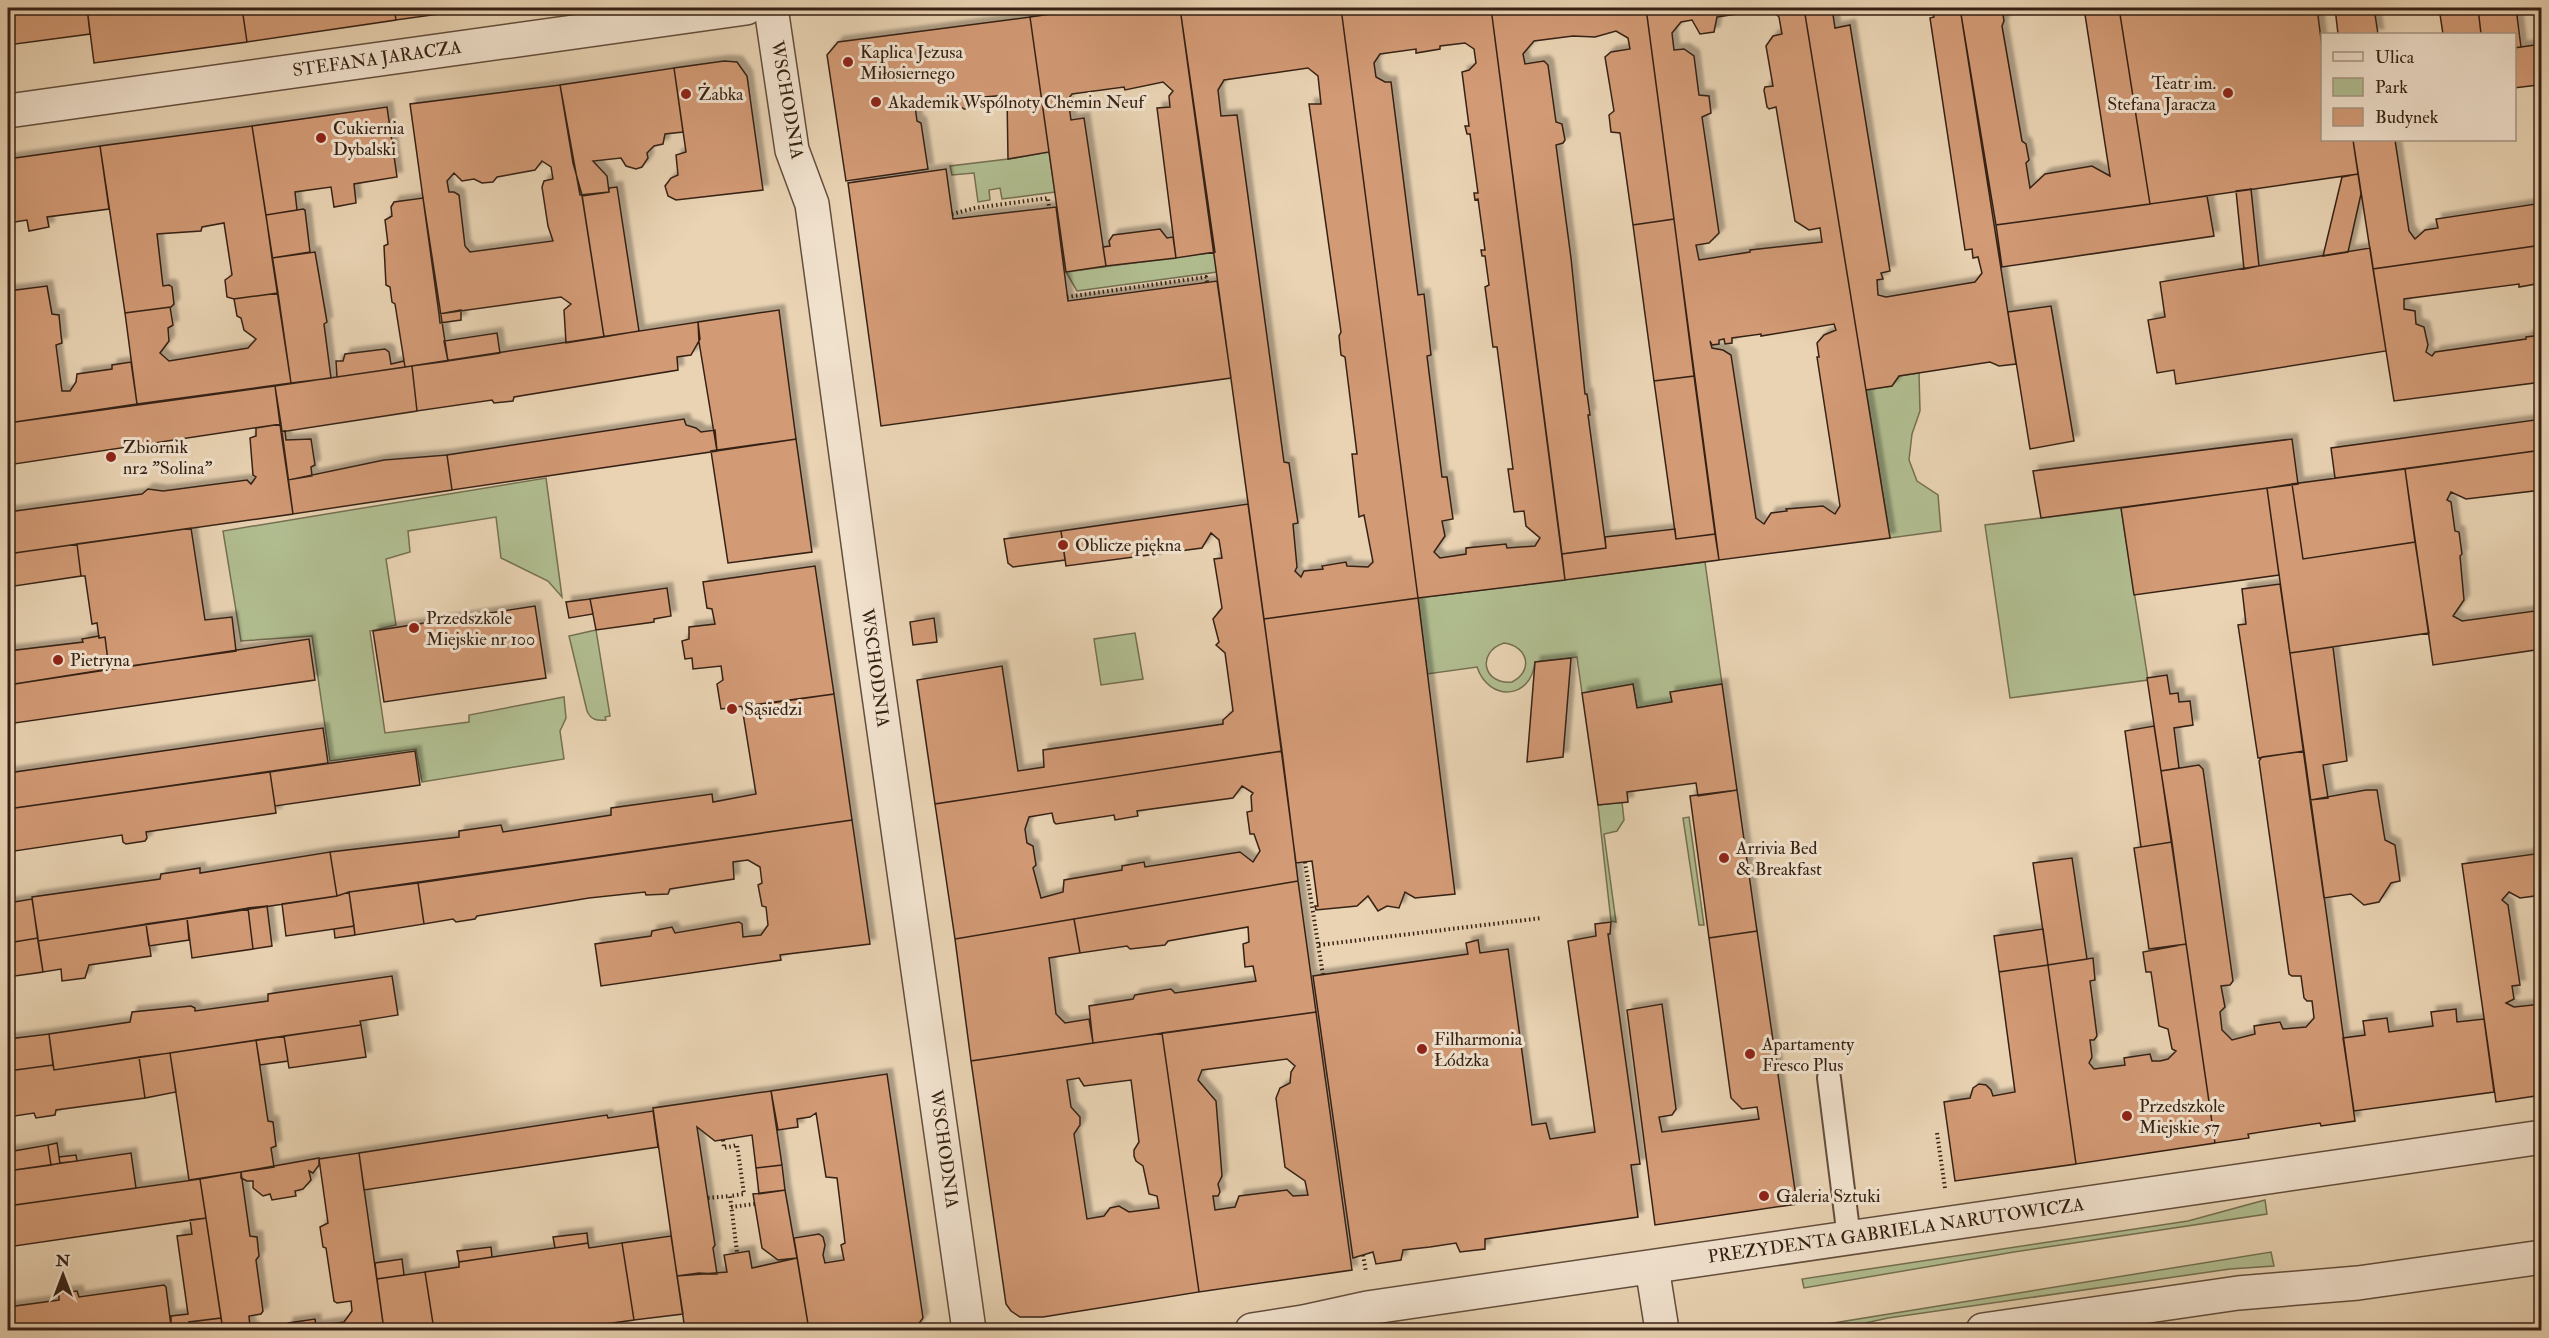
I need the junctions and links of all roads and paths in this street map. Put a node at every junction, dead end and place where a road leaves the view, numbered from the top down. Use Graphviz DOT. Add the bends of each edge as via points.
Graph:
graph roads {
  1 [pos="746,8"];
  2 [pos="771,8"];
  3 [pos="8,111"];
  4 [pos="1049,208"];
  5 [pos="952,214"];
  6 [pos="1206,282"];
  7 [pos="1067,297"];
  8 [pos="1305,862"];
  9 [pos="1542,918"];
  10 [pos="1319,945"];
  11 [pos="1323,975"];
  12 [pos="1829,1078"];
  13 [pos="1937,1133"];
  14 [pos="2541,1137"];
  15 [pos="723,1140"];
  16 [pos="730,1196"];
  17 [pos="708,1198"];
  18 [pos="1946,1198"];
  19 [pos="755,1204"];
  20 [pos="731,1207"];
  21 [pos="1850,1238"];
  22 [pos="737,1252"];
  23 [pos="1363,1255"];
  24 [pos="2541,1257"];
  25 [pos="1652,1267"];
  26 [pos="1367,1280"];
  27 [pos="969,1330"];
  28 [pos="1252,1330"];
  29 [pos="1662,1330"];
  30 [pos="1983,1330"];
  1 -- 3 [label="street, STEFANA JARACZA"];
  2 -- 27 [label="street, WSCHODNIA" via="792,150 812,204"];
  4 -- 5 [label="path" via="1048,198"];
  6 -- 7 [label="path" via="1206,278"];
  8 -- 10 [label="path"];
  9 -- 10 [label="path"];
  10 -- 11 [label="path"];
  12 -- 21 [label="lane"];
  13 -- 18 [label="path"];
  14 -- 21 [label="street, PREZYDENTA GABRIELA NARUTOWICZA"];
  15 -- 16 [label="path" via="723,1148 737,1145 744,1194"];
  16 -- 17 [label="path"];
  16 -- 20 [label="path"];
  19 -- 20 [label="path"];
  20 -- 22 [label="path"];
  21 -- 25 [label="street, PREZYDENTA GABRIELA NARUTOWICZA"];
  23 -- 26 [label="path"];
  24 -- 30 [label="street" via="2358,1283 2238,1293"];
  25 -- 28 [label="street, PREZYDENTA GABRIELA NARUTOWICZA" via="1367,1308"];
  25 -- 29 [label="street"];
}
